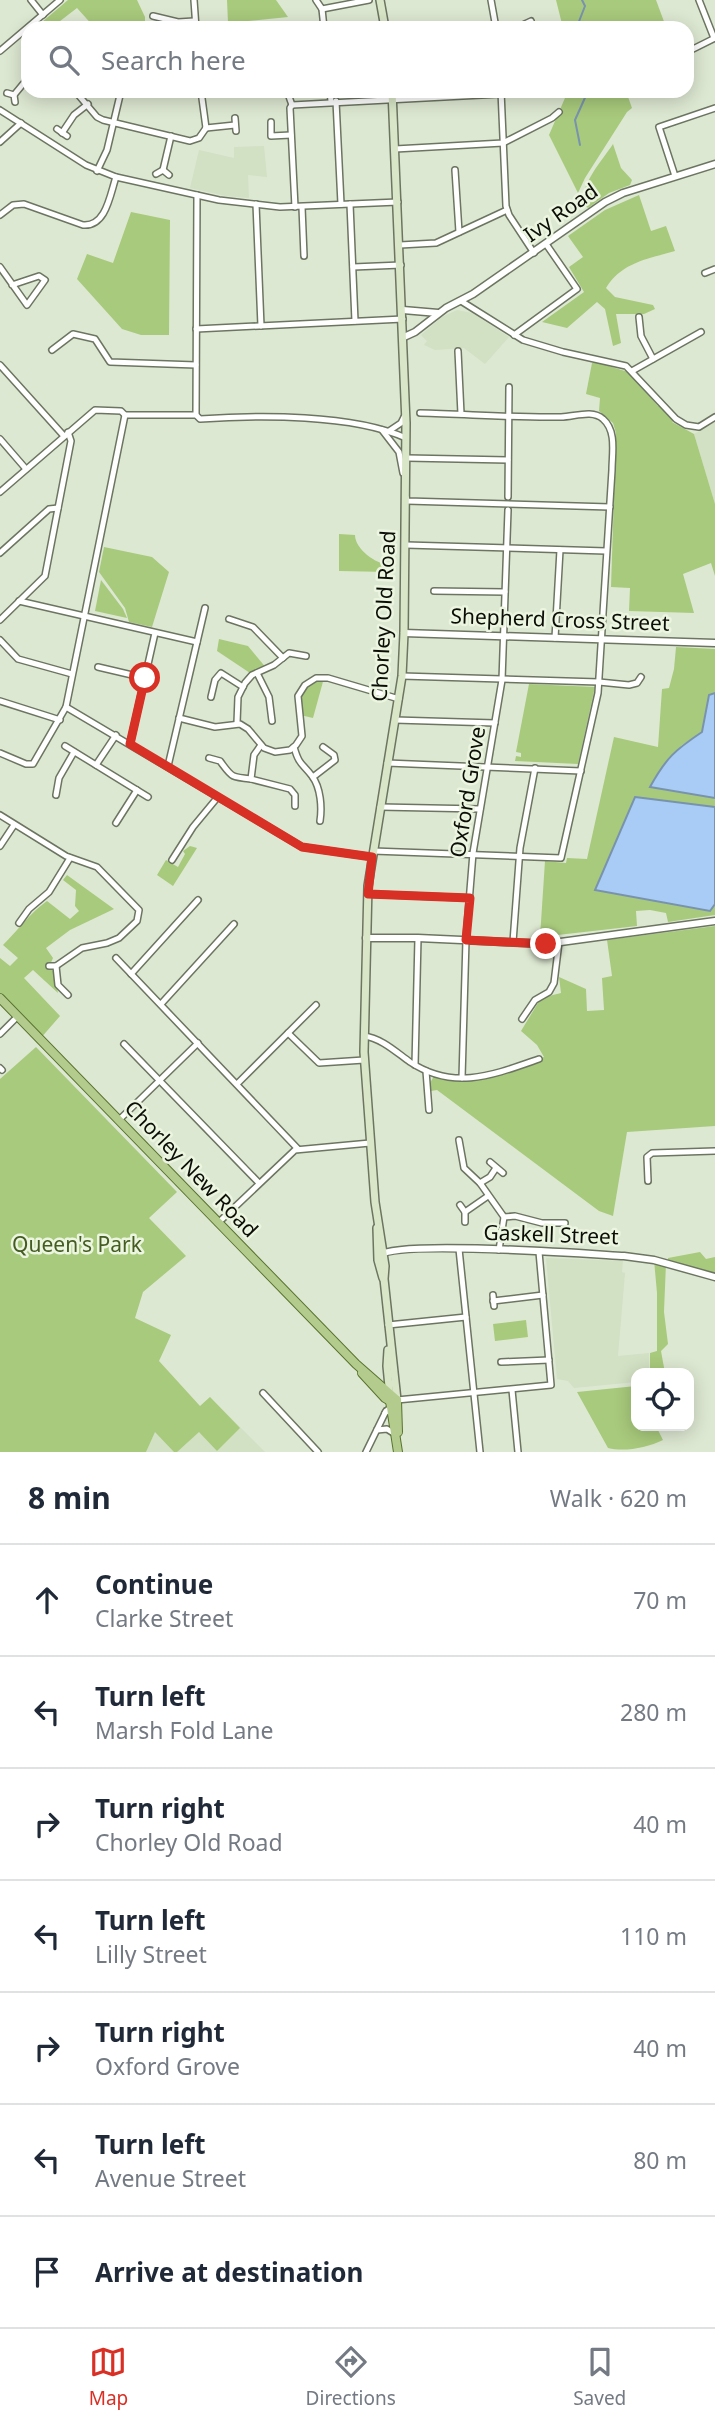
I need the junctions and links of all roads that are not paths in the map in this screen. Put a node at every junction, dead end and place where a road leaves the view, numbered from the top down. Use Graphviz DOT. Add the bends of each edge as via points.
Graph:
graph roads {
  1 [pos="31,0"];
  2 [pos="60,0"];
  3 [pos="194,0"];
  4 [pos="316,0"];
  5 [pos="369,0"];
  6 [pos="380,0"];
  7 [pos="491,0"];
  8 [pos="699,0"];
  9 [pos="322,9"];
  10 [pos="164,11"];
  11 [pos="43,15"];
  12 [pos="153,16"];
  13 [pos="163,19"];
  14 [pos="35,21"];
  15 [pos="173,21"];
  16 [pos="194,21"];
  17 [pos="323,21"];
  18 [pos="384,21"];
  19 [pos="495,21"];
  20 [pos="21,32"];
  21 [pos="715,38"];
  22 [pos="1,47"];
  23 [pos="694,48"];
  24 [pos="21,86"];
  25 [pos="12,96"];
  26 [pos="82,98"];
  27 [pos="119,98"];
  28 [pos="202,98"];
  29 [pos="290,98"];
  30 [pos="333,98"];
  31 [pos="359,98"];
  32 [pos="392,98"];
  33 [pos="501,98"];
  34 [pos="334,101"];
  35 [pos="88,104"];
  36 [pos="292,105"];
  37 [pos="715,108"];
  38 [pos="0,110"];
  39 [pos="559,112"];
  40 [pos="271,122"];
  41 [pos="114,123"];
  42 [pos="21,124"];
  43 [pos="235,125"];
  44 [pos="206,128"];
  45 [pos="62,133"];
  46 [pos="291,135"];
  47 [pos="171,136"];
  48 [pos="0,142"];
  49 [pos="503,143"];
  50 [pos="395,149"];
  51 [pos="714,167"];
  52 [pos="163,170"];
  53 [pos="454,170"];
  54 [pos="97,171"];
  55 [pos="156,174"];
  56 [pos="169,175"];
  57 [pos="675,176"];
  58 [pos="116,177"];
  59 [pos="197,195"];
  60 [pos="398,202"];
  61 [pos="256,204"];
  62 [pos="341,204"];
  63 [pos="350,204"];
  64 [pos="302,206"];
  65 [pos="295,207"];
  66 [pos="507,210"];
  67 [pos="0,215"];
  68 [pos="459,232"];
  69 [pos="546,244"];
  70 [pos="400,245"];
  71 [pos="534,253"];
  72 [pos="304,256"];
  73 [pos="401,265"];
  74 [pos="0,267"];
  75 [pos="353,267"];
  76 [pos="715,269"];
  77 [pos="705,273"];
  78 [pos="12,285"];
  79 [pos="461,301"];
  80 [pos="403,310"];
  81 [pos="438,313"];
  82 [pos="639,317"];
  83 [pos="403,319"];
  84 [pos="355,321"];
  85 [pos="261,326"];
  86 [pos="197,329"];
  87 [pos="701,332"];
  88 [pos="514,335"];
  89 [pos="404,337"];
  90 [pos="52,350"];
  91 [pos="458,351"];
  92 [pos="653,359"];
  93 [pos="0,365"];
  94 [pos="196,365"];
  95 [pos="632,371"];
  96 [pos="509,387"];
  97 [pos="406,412"];
  98 [pos="420,413"];
  99 [pos="461,414"];
  100 [pos="125,415"];
  101 [pos="196,415"];
  102 [pos="509,415"];
  103 [pos="715,417"];
  104 [pos="386,430"];
  105 [pos="66,434"];
  106 [pos="406,438"];
  107 [pos="0,439"];
  108 [pos="407,458"];
  109 [pos="508,460"];
  110 [pos="26,469"];
  111 [pos="0,492"];
  112 [pos="508,497"];
  113 [pos="407,501"];
  114 [pos="610,507"];
  115 [pos="58,508"];
  116 [pos="508,510"];
  117 [pos="406,545"];
  118 [pos="506,548"];
  119 [pos="560,550"];
  120 [pos="607,551"];
  121 [pos="0,554"];
  122 [pos="435,591"];
  123 [pos="505,592"];
  124 [pos="19,601"];
  125 [pos="205,608"];
  126 [pos="84,616"];
  127 [pos="229,619"];
  128 [pos="0,620"];
  129 [pos="155,632"];
  130 [pos="404,633"];
  131 [pos="505,636"];
  132 [pos="555,638"];
  133 [pos="601,639"];
  134 [pos="0,640"];
  135 [pos="197,642"];
  136 [pos="715,643"];
  137 [pos="306,656"];
  138 [pos="283,658"];
  139 [pos="98,667"];
  140 [pos="257,673"];
  141 [pos="72,674"];
  142 [pos="402,676"];
  143 [pos="641,677"];
  144 [pos="145,678"];
  145 [pos="502,680"];
  146 [pos="599,682"];
  147 [pos="629,685"];
  148 [pos="243,687"];
  149 [pos="633,691"];
  150 [pos="211,697"];
  151 [pos="399,699"];
  152 [pos="0,701"];
  153 [pos="66,706"];
  154 [pos="179,718"];
  155 [pos="395,719"];
  156 [pos="60,720"];
  157 [pos="272,721"];
  158 [pos="237,723"];
  159 [pos="495,723"];
  160 [pos="116,735"];
  161 [pos="130,744"];
  162 [pos="261,745"];
  163 [pos="65,746"];
  164 [pos="294,747"];
  165 [pos="323,747"];
  166 [pos="0,752"];
  167 [pos="74,752"];
  168 [pos="209,758"];
  169 [pos="387,763"];
  170 [pos="96,765"];
  171 [pos="168,766"];
  172 [pos="487,766"];
  173 [pos="535,768"];
  174 [pos="581,771"];
  175 [pos="313,777"];
  176 [pos="251,779"];
  177 [pos="137,790"];
  178 [pos="63,793"];
  179 [pos="148,797"];
  180 [pos="217,798"];
  181 [pos="295,806"];
  182 [pos="380,807"];
  183 [pos="480,809"];
  184 [pos="0,815"];
  185 [pos="116,819"];
  186 [pos="320,821"];
  187 [pos="15,825"];
  188 [pos="0,846"];
  189 [pos="473,853"];
  190 [pos="373,854"];
  191 [pos="519,855"];
  192 [pos="70,858"];
  193 [pos="172,860"];
  194 [pos="368,894"];
  195 [pos="470,898"];
  196 [pos="198,900"];
  197 [pos="715,921"];
  198 [pos="18,924"];
  199 [pos="234,925"];
  200 [pos="418,938"];
  201 [pos="366,939"];
  202 [pos="466,940"];
  203 [pos="513,942"];
  204 [pos="559,942"];
  205 [pos="116,958"];
  206 [pos="131,974"];
  207 [pos="68,995"];
  208 [pos="0,998"];
  209 [pos="160,1004"];
  210 [pos="316,1005"];
  211 [pos="517,1009"];
  212 [pos="18,1016"];
  213 [pos="288,1033"];
  214 [pos="0,1034"];
  215 [pos="364,1036"];
  216 [pos="198,1043"];
  217 [pos="124,1044"];
  218 [pos="539,1059"];
  219 [pos="364,1060"];
  220 [pos="415,1065"];
  221 [pos="426,1072"];
  222 [pos="462,1079"];
  223 [pos="160,1080"];
  224 [pos="237,1084"];
  225 [pos="429,1110"];
  226 [pos="119,1120"];
  227 [pos="459,1140"];
  228 [pos="370,1143"];
  229 [pos="298,1149"];
  230 [pos="715,1151"];
  231 [pos="489,1162"];
  232 [pos="496,1168"];
  233 [pos="503,1173"];
  234 [pos="657,1182"];
  235 [pos="259,1183"];
  236 [pos="480,1184"];
  237 [pos="488,1196"];
  238 [pos="460,1205"];
  239 [pos="465,1212"];
  240 [pos="552,1215"];
  241 [pos="504,1217"];
  242 [pos="465,1222"];
  243 [pos="218,1223"];
  244 [pos="378,1223"];
  245 [pos="552,1223"];
  246 [pos="565,1223"];
  247 [pos="376,1238"];
  248 [pos="459,1249"];
  249 [pos="385,1250"];
  250 [pos="499,1250"];
  251 [pos="539,1252"];
  252 [pos="378,1260"];
  253 [pos="715,1277"];
  254 [pos="384,1279"];
  255 [pos="543,1295"];
  256 [pos="493,1301"];
  257 [pos="466,1317"];
  258 [pos="388,1325"];
  259 [pos="549,1360"];
  260 [pos="505,1361"];
  261 [pos="512,1391"];
  262 [pos="263,1393"];
  263 [pos="473,1394"];
  264 [pos="391,1403"];
  265 [pos="377,1430"];
  266 [pos="397,1443"];
  267 [pos="318,1452"];
  268 [pos="366,1452"];
  269 [pos="480,1452"];
  270 [pos="518,1452"];
  1 -- 11 [label="street"];
  2 -- 11 [label="street"];
  3 -- 16 [label="street"];
  4 -- 9 [label="street"];
  5 -- 9 [label="street"];
  6 -- 18 [label="main road"];
  7 -- 19 [label="street"];
  8 -- 21 [label="street"];
  9 -- 17 [label="street"];
  10 -- 13 [label="street"];
  11 -- 14 [label="street"];
  12 -- 13 [label="street"];
  13 -- 15 [label="street"];
  20 -- 22 [label="street"];
  21 -- 23 [label="street"];
  24 -- 25 [label="street"];
  26 -- 35 [label="street"];
  27 -- 41 [label="street"];
  28 -- 44 [label="street"];
  29 -- 36 [label="street"];
  30 -- 34 [label="street"];
  31 -- 34 [label="street"];
  32 -- 50 [label="main road, Chorley Old Road"];
  33 -- 49 [label="street"];
  34 -- 36 [label="street"];
  34 -- 62 [label="street"];
  35 -- 41 [label="street" via="97,117"];
  35 -- 45 [label="street"];
  36 -- 46 [label="street"];
  37 -- 57 [label="street" via="659,127"];
  38 -- 42 [label="street"];
  39 -- 49 [label="street"];
  40 -- 46 [label="street" via="271,136"];
  41 -- 47 [label="street"];
  41 -- 54 [label="street"];
  42 -- 48 [label="street"];
  42 -- 54 [label="street"];
  43 -- 44 [label="street"];
  44 -- 47 [label="street" via="196,140"];
  46 -- 65 [label="street"];
  47 -- 52 [label="street"];
  49 -- 50 [label="street"];
  49 -- 66 [label="street"];
  50 -- 60 [label="main road, Chorley Old Road"];
  51 -- 57 [label="street, Ivy Road"];
  52 -- 55 [label="street"];
  52 -- 56 [label="street"];
  53 -- 68 [label="street"];
  54 -- 58 [label="street"];
  57 -- 69 [label="street, Ivy Road" via="605,202"];
  58 -- 59 [label="street"];
  58 -- 67 [label="street" via="101,218 91,225 20,203"];
  59 -- 61 [label="street"];
  59 -- 86 [label="street"];
  60 -- 63 [label="street"];
  60 -- 70 [label="main road, Chorley Old Road"];
  61 -- 65 [label="street"];
  61 -- 85 [label="street"];
  62 -- 63 [label="street"];
  62 -- 64 [label="street"];
  63 -- 75 [label="street"];
  64 -- 65 [label="street"];
  64 -- 72 [label="street"];
  66 -- 68 [label="street"];
  66 -- 71 [label="street"];
  68 -- 70 [label="street" via="433,244"];
  69 -- 71 [label="street, Ivy Road"];
  69 -- 88 [label="street" via="577,289"];
  70 -- 73 [label="main road, Chorley Old Road"];
  71 -- 79 [label="street, Ivy Road"];
  73 -- 75 [label="street"];
  73 -- 80 [label="main road, Chorley Old Road"];
  74 -- 78 [label="street"];
  75 -- 84 [label="street"];
  76 -- 77 [label="street"];
  78 -- 78 [label="street" via="27,305 45,280 39,276"];
  79 -- 81 [label="street, Ivy Road"];
  79 -- 88 [label="street"];
  80 -- 81 [label="street"];
  80 -- 83 [label="main road, Chorley Old Road"];
  81 -- 89 [label="street, Ivy Road"];
  82 -- 92 [label="street" via="641,336"];
  83 -- 84 [label="street"];
  83 -- 89 [label="main road, Chorley Old Road"];
  84 -- 85 [label="street"];
  85 -- 86 [label="street"];
  86 -- 94 [label="street"];
  87 -- 92 [label="street"];
  88 -- 95 [label="street" via="563,352 619,363"];
  89 -- 97 [label="main road, Chorley Old Road"];
  90 -- 94 [label="street" via="70,335 92,338 110,362"];
  91 -- 99 [label="street"];
  92 -- 95 [label="street"];
  93 -- 105 [label="street"];
  94 -- 101 [label="street"];
  95 -- 103 [label="street" via="680,422 699,427"];
  96 -- 102 [label="street"];
  97 -- 104 [label="street" via="401,424"];
  97 -- 106 [label="main road, Chorley Old Road"];
  98 -- 99 [label="street"];
  99 -- 102 [label="street"];
  100 -- 101 [label="street"];
  100 -- 105 [label="street" via="93,411"];
  100 -- 126 [label="street"];
  101 -- 104 [label="street" via="200,419 307,419"];
  102 -- 109 [label="street"];
  102 -- 114 [label="street" via="560,417 593,411 605,421 612,434"];
  104 -- 106 [label="street"];
  104 -- 113 [label="street" via="401,457"];
  105 -- 110 [label="street"];
  105 -- 115 [label="street" via="71,441"];
  106 -- 108 [label="main road, Chorley Old Road"];
  107 -- 110 [label="street"];
  108 -- 109 [label="street"];
  108 -- 113 [label="main road, Chorley Old Road"];
  109 -- 112 [label="street"];
  110 -- 111 [label="street"];
  113 -- 114 [label="street"];
  113 -- 117 [label="main road, Chorley Old Road"];
  114 -- 120 [label="street"];
  115 -- 121 [label="street" via="50,508"];
  115 -- 124 [label="street" via="45,576"];
  116 -- 118 [label="street, Oxford Grove"];
  117 -- 118 [label="street"];
  117 -- 130 [label="main road, Chorley Old Road"];
  118 -- 119 [label="street"];
  118 -- 123 [label="street, Oxford Grove"];
  119 -- 120 [label="street"];
  119 -- 132 [label="street"];
  120 -- 133 [label="street"];
  122 -- 123 [label="street"];
  123 -- 131 [label="street, Oxford Grove"];
  124 -- 126 [label="street"];
  124 -- 128 [label="street"];
  125 -- 135 [label="street"];
  126 -- 129 [label="street"];
  126 -- 141 [label="street"];
  127 -- 138 [label="street" via="253,627"];
  129 -- 135 [label="street"];
  129 -- 144 [label="street"];
  130 -- 131 [label="street, Shepherd Cross Street"];
  130 -- 142 [label="main road, Chorley Old Road"];
  131 -- 132 [label="street, Shepherd Cross Street"];
  131 -- 145 [label="street, Oxford Grove"];
  132 -- 133 [label="street, Shepherd Cross Street"];
  133 -- 136 [label="street, Shepherd Cross Street"];
  133 -- 146 [label="street"];
  134 -- 141 [label="street" via="18,659"];
  135 -- 154 [label="street"];
  137 -- 138 [label="street" via="292,652"];
  138 -- 140 [label="street"];
  139 -- 144 [label="street"];
  140 -- 148 [label="street"];
  140 -- 157 [label="street" via="269,697"];
  141 -- 153 [label="street"];
  142 -- 145 [label="street"];
  142 -- 151 [label="main road, Chorley Old Road"];
  143 -- 147 [label="street"];
  144 -- 161 [label="street"];
  145 -- 146 [label="street"];
  145 -- 159 [label="street, Oxford Grove"];
  146 -- 147 [label="street"];
  146 -- 174 [label="street"];
  147 -- 149 [label="street"];
  148 -- 150 [label="street" via="221,673"];
  148 -- 158 [label="street"];
  151 -- 155 [label="main road, Chorley Old Road"];
  151 -- 164 [label="street" via="328,678 312,680 298,696 302,733"];
  152 -- 156 [label="street"];
  153 -- 156 [label="street"];
  153 -- 160 [label="street"];
  154 -- 158 [label="street" via="215,727"];
  154 -- 171 [label="street"];
  155 -- 159 [label="street"];
  155 -- 169 [label="main road, Chorley Old Road"];
  156 -- 166 [label="street" via="31,765"];
  158 -- 162 [label="street"];
  159 -- 172 [label="street, Oxford Grove"];
  160 -- 161 [label="street"];
  160 -- 170 [label="street"];
  161 -- 171 [label="street"];
  162 -- 164 [label="street" via="278,753"];
  162 -- 176 [label="street" via="254,755"];
  163 -- 167 [label="street"];
  164 -- 175 [label="street" via="302,767"];
  165 -- 175 [label="street" via="335,760"];
  167 -- 170 [label="street"];
  167 -- 178 [label="street" via="56,793"];
  168 -- 176 [label="street" via="220,761 232,776"];
  169 -- 172 [label="street"];
  169 -- 182 [label="main road, Chorley Old Road"];
  170 -- 177 [label="street"];
  171 -- 180 [label="street"];
  172 -- 173 [label="street"];
  172 -- 183 [label="street, Oxford Grove"];
  173 -- 174 [label="street"];
  173 -- 191 [label="street"];
  174 -- 191 [label="street" via="561,858"];
  175 -- 186 [label="street" via="321,791"];
  176 -- 181 [label="street" via="290,789"];
  177 -- 179 [label="street"];
  177 -- 185 [label="street"];
  180 -- 190 [label="street" via="306,849"];
  180 -- 193 [label="street"];
  182 -- 183 [label="street"];
  182 -- 190 [label="main road, Chorley Old Road"];
  183 -- 189 [label="street, Oxford Grove"];
  184 -- 187 [label="street"];
  187 -- 188 [label="street"];
  187 -- 192 [label="street"];
  189 -- 190 [label="street"];
  189 -- 191 [label="street"];
  189 -- 195 [label="street, Oxford Grove"];
  190 -- 194 [label="main road, Chorley Old Road"];
  191 -- 203 [label="street"];
  192 -- 198 [label="street" via="49,892"];
  192 -- 207 [label="street" via="102,871 136,905 139,916 118,937 82,948 52,966 58,985"];
  194 -- 195 [label="street"];
  194 -- 201 [label="main road, Chorley Old Road"];
  195 -- 202 [label="street, Oxford Grove"];
  196 -- 206 [label="street"];
  197 -- 204 [label="street"];
  199 -- 209 [label="street"];
  200 -- 201 [label="street"];
  200 -- 202 [label="street"];
  200 -- 220 [label="street"];
  201 -- 215 [label="main road, Chorley Old Road"];
  202 -- 203 [label="street"];
  202 -- 222 [label="street, Oxford Grove"];
  203 -- 204 [label="street"];
  204 -- 211 [label="street" via="549,992 535,1000 524,1017"];
  205 -- 206 [label="street"];
  206 -- 209 [label="street"];
  208 -- 212 [label="main road, Chorley New Road"];
  209 -- 216 [label="street"];
  210 -- 213 [label="street"];
  212 -- 214 [label="street"];
  212 -- 226 [label="main road, Chorley New Road"];
  213 -- 219 [label="street" via="319,1063"];
  213 -- 224 [label="street"];
  215 -- 219 [label="main road, Chorley Old Road"];
  215 -- 220 [label="street" via="375,1038"];
  216 -- 223 [label="street"];
  216 -- 224 [label="street"];
  217 -- 223 [label="street"];
  218 -- 222 [label="street"];
  219 -- 228 [label="main road, Chorley Old Road"];
  220 -- 221 [label="street"];
  221 -- 222 [label="street"];
  221 -- 225 [label="street"];
  223 -- 226 [label="street"];
  223 -- 235 [label="street"];
  224 -- 229 [label="street"];
  226 -- 243 [label="main road, Chorley New Road"];
  227 -- 236 [label="street" via="464,1168"];
  228 -- 229 [label="street"];
  228 -- 244 [label="main road, Chorley Old Road"];
  229 -- 235 [label="street"];
  230 -- 234 [label="street" via="652,1153 647,1157 647,1181"];
  231 -- 232 [label="street"];
  232 -- 233 [label="street"];
  232 -- 236 [label="street"];
  235 -- 243 [label="street"];
  236 -- 237 [label="street"];
  237 -- 239 [label="street"];
  237 -- 241 [label="street"];
  238 -- 239 [label="street"];
  239 -- 242 [label="street"];
  240 -- 245 [label="street"];
  241 -- 245 [label="street"];
  241 -- 250 [label="street"];
  243 -- 264 [label="main road, Chorley New Road"];
  244 -- 247 [label="main road, Chorley Old Road"];
  244 -- 249 [label="main road, Chorley Old Road"];
  245 -- 246 [label="street"];
  247 -- 249 [label="street"];
  247 -- 252 [label="main road, Chorley Old Road"];
  248 -- 249 [label="street, Gaskell Street"];
  248 -- 250 [label="street, Gaskell Street"];
  248 -- 257 [label="street"];
  249 -- 252 [label="street"];
  249 -- 254 [label="main road, Chorley Old Road"];
  250 -- 251 [label="street, Gaskell Street"];
  251 -- 253 [label="street, Gaskell Street" via="639,1257"];
  251 -- 255 [label="street"];
  252 -- 254 [label="main road, Chorley Old Road"];
  254 -- 258 [label="main road, Chorley Old Road"];
  255 -- 256 [label="street"];
  255 -- 259 [label="street"];
  257 -- 258 [label="street"];
  257 -- 263 [label="street"];
  258 -- 264 [label="main road, Chorley Old Road"];
  259 -- 260 [label="street"];
  259 -- 261 [label="street" via="551,1385"];
  261 -- 263 [label="street"];
  261 -- 270 [label="street"];
  262 -- 267 [label="street"];
  263 -- 264 [label="street"];
  263 -- 269 [label="street"];
  264 -- 265 [label="street"];
  264 -- 266 [label="main road"];
  265 -- 266 [label="street" via="387,1429"];
  265 -- 268 [label="street"];
}
